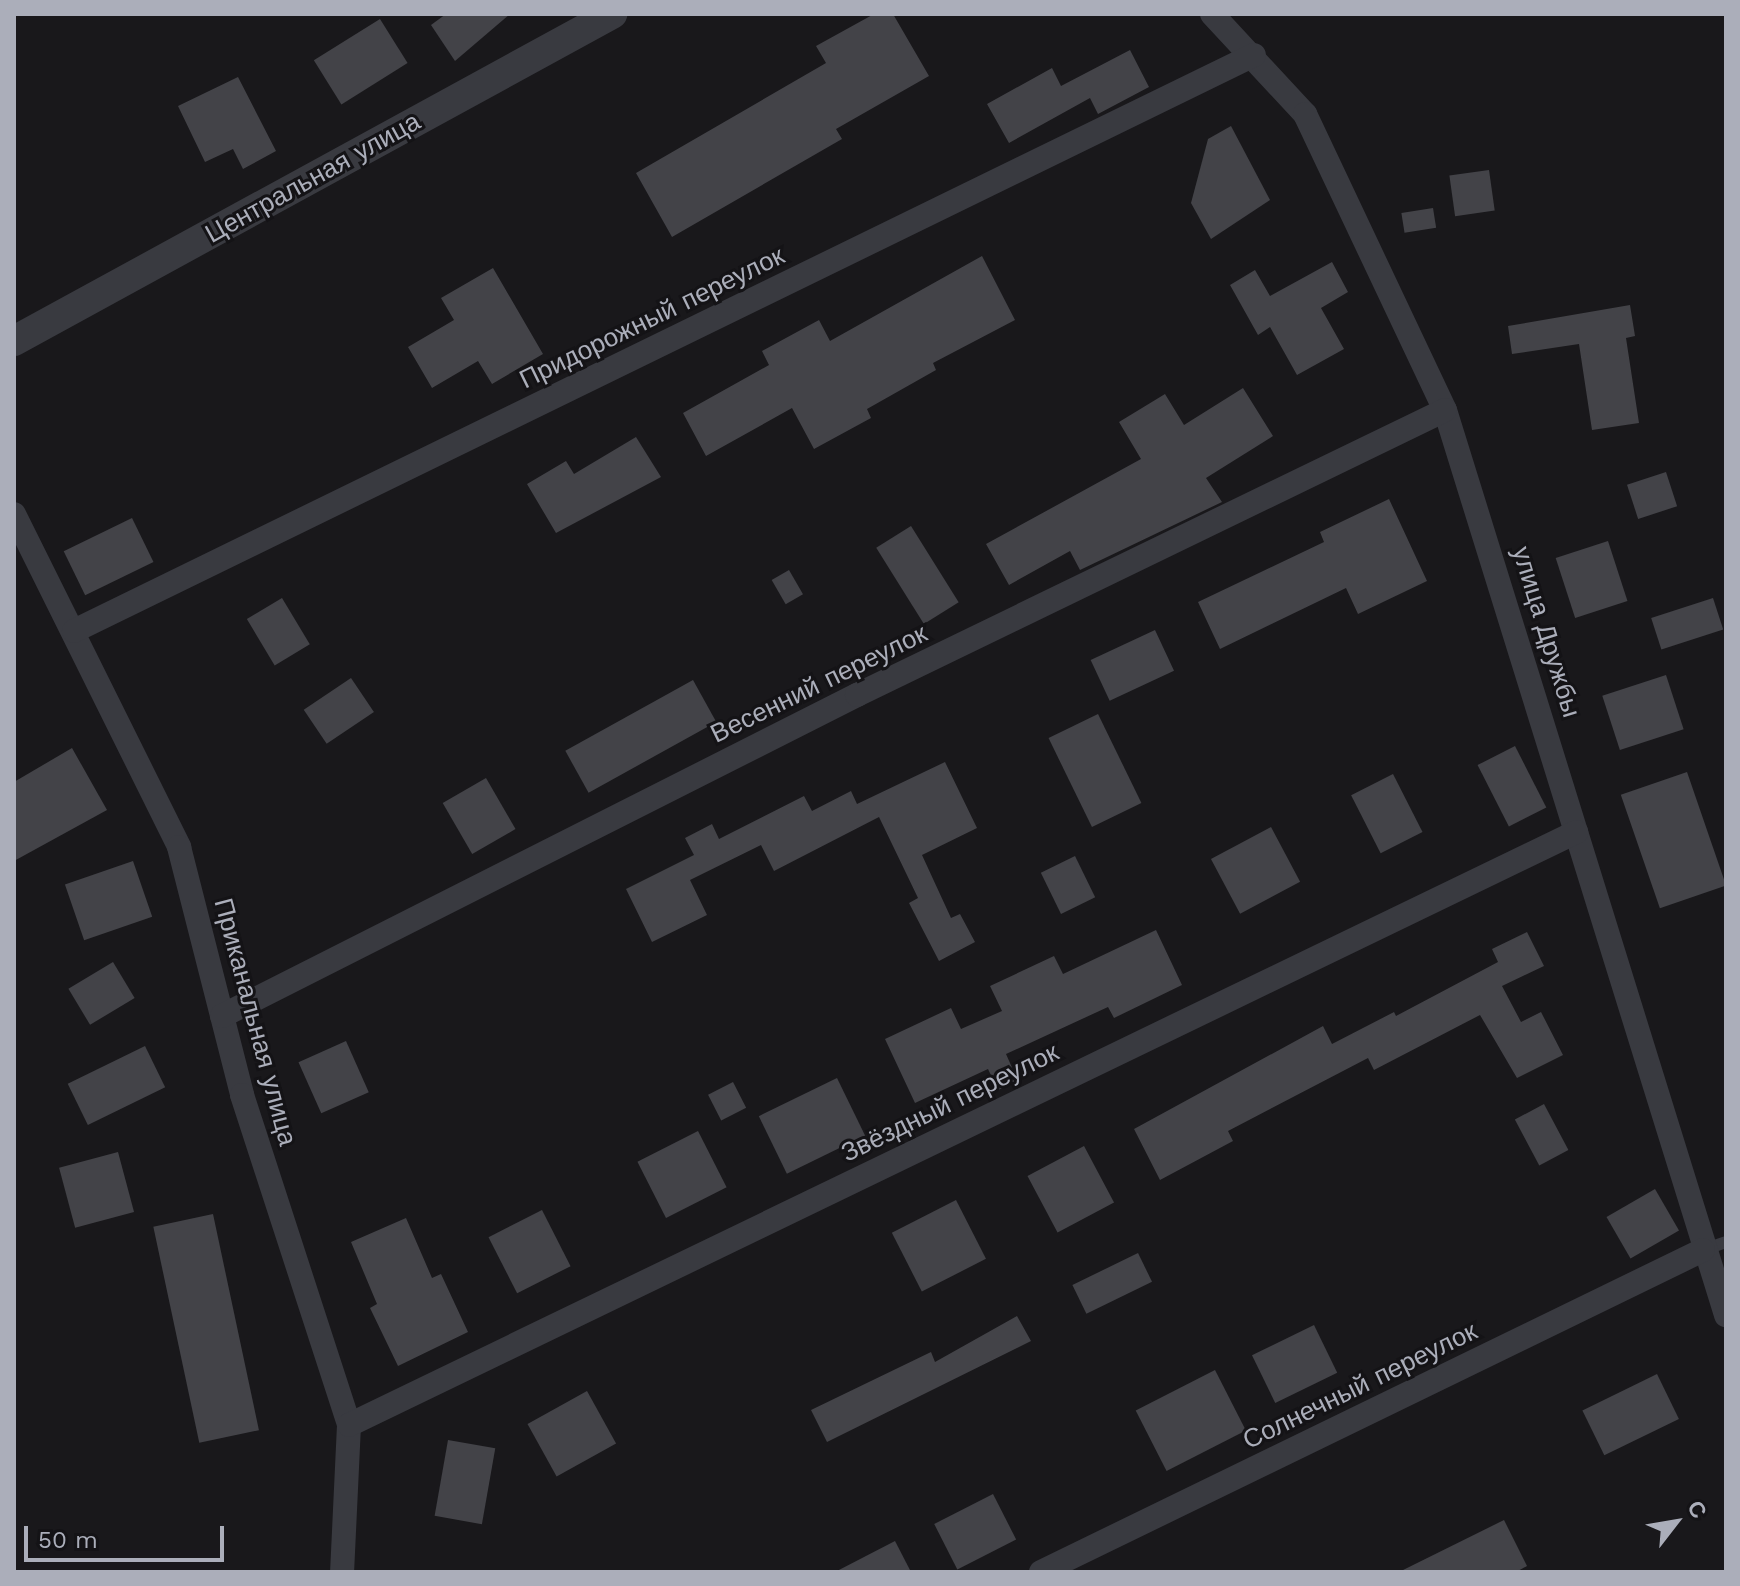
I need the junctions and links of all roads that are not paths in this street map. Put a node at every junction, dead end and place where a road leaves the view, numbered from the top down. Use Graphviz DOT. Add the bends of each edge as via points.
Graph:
graph roads {
  1 [pos="1212,14"];
  2 [pos="607,15"];
  3 [pos="1254,55"];
  4 [pos="14,341"];
  5 [pos="1445,410"];
  6 [pos="14,514"];
  7 [pos="74,631"];
  8 [pos="1576,832"];
  9 [pos="222,1016"];
  10 [pos="1715,1246"];
  11 [pos="1726,1315"];
  12 [pos="349,1425"];
  13 [pos="342,1572"];
  14 [pos="1041,1572"];
  1 -- 3 [label="street, улица Дружбы"];
  2 -- 4 [label="street, Центральная улица"];
  3 -- 5 [label="street, улица Дружбы" via="1305,114"];
  3 -- 7 [label="street, Придорожный переулок"];
  5 -- 8 [label="street, улица Дружбы"];
  5 -- 9 [label="street, Весенний переулок" via="857,695"];
  6 -- 7 [label="street, Приканальная улица"];
  7 -- 9 [label="street, Приканальная улица" via="179,847"];
  8 -- 10 [label="street, улица Дружбы"];
  8 -- 12 [label="street, Звёздный переулок"];
  9 -- 12 [label="street, Приканальная улица" via="242,1095"];
  10 -- 11 [label="street, улица Дружбы"];
  10 -- 14 [label="street, Солнечный переулок"];
  12 -- 13 [label="street, Приканальная улица"];
}
